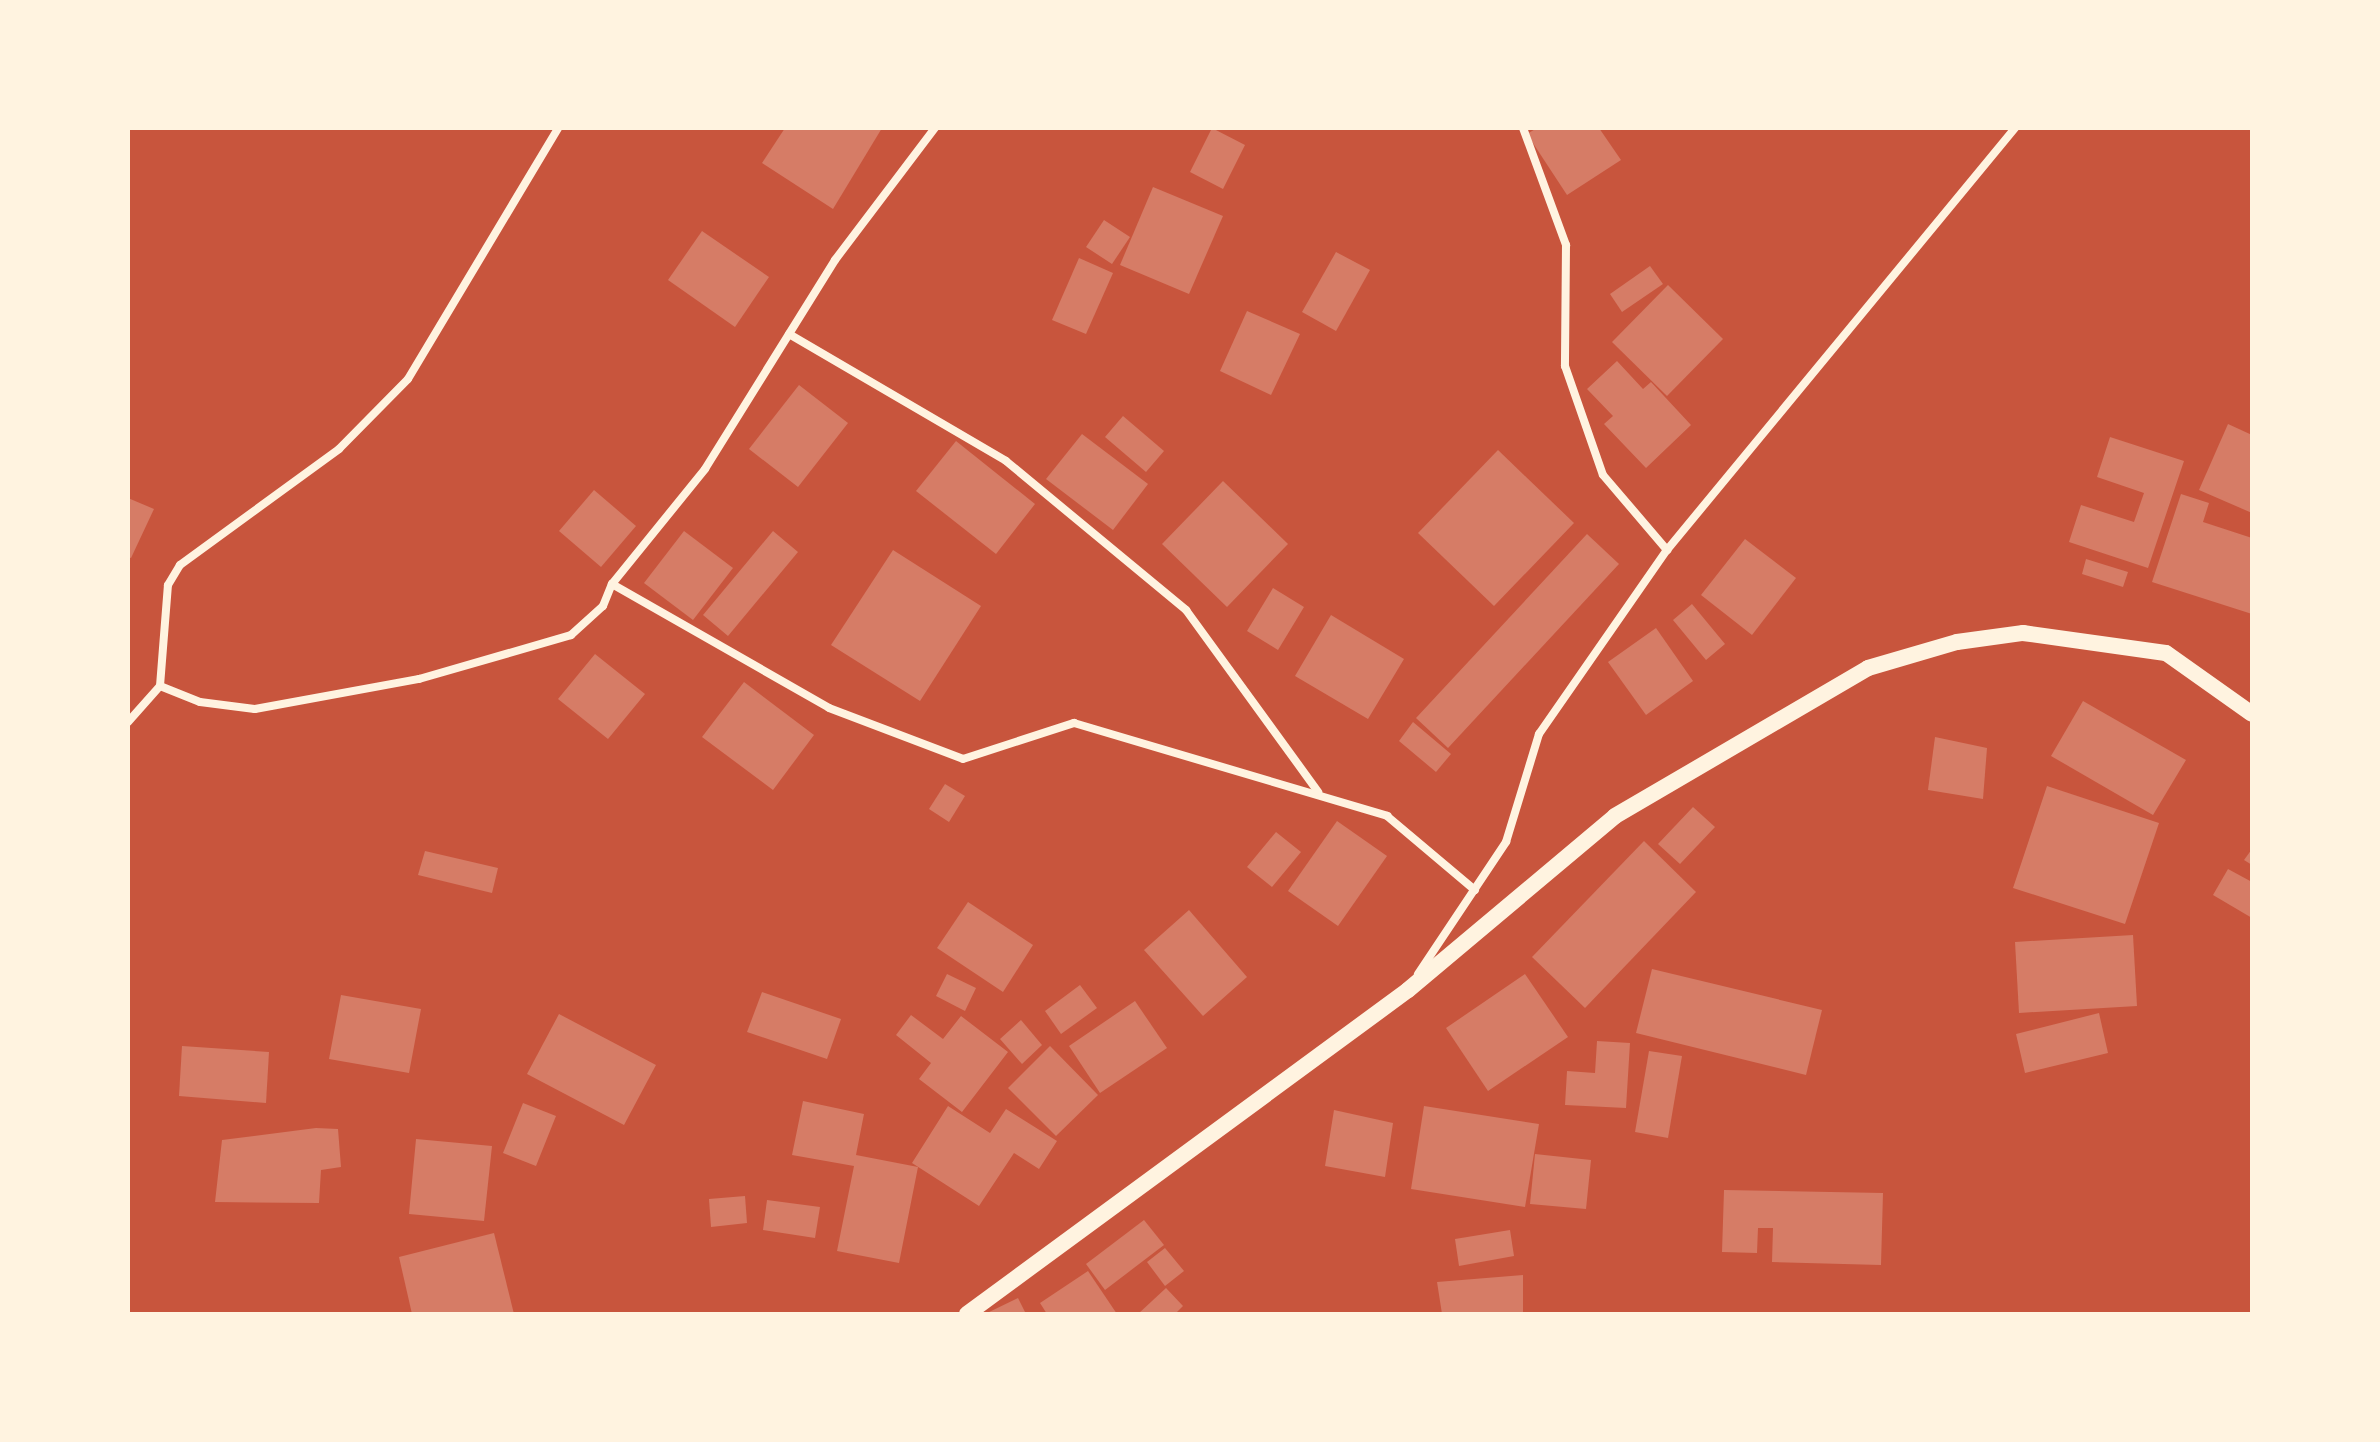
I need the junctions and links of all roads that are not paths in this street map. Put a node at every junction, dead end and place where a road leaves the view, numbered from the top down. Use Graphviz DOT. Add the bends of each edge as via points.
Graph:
graph roads {
  1 [pos="558,128"];
  2 [pos="935,128"];
  3 [pos="1523,128"];
  4 [pos="2015,128"];
  5 [pos="789,334"];
  6 [pos="1667,550"];
  7 [pos="612,584"];
  8 [pos="160,686"];
  9 [pos="2252,714"];
  10 [pos="128,722"];
  11 [pos="1318,792"];
  12 [pos="1475,890"];
  13 [pos="1408,990"];
  14 [pos="967,1314"];
  1 -- 8 [label="street" via="408,379 339,449 180,565 168,585"];
  2 -- 5 [label="street"];
  3 -- 6 [label="street" via="1566,245 1565,366 1603,475"];
  4 -- 6 [label="street"];
  5 -- 7 [label="street" via="705,469"];
  5 -- 11 [label="street" via="1006,461 1186,610"];
  6 -- 12 [label="street" via="1539,734 1506,842"];
  7 -- 8 [label="street" via="603,606 571,635 419,679 255,709 200,702"];
  7 -- 11 [label="street" via="829,708 963,759 1074,723"];
  8 -- 10 [label="street"];
  9 -- 13 [label="main road" via="2166,653 2023,633 1868,668 1615,816"];
  11 -- 12 [label="street" via="1387,816"];
  12 -- 13 [label="street"];
  13 -- 14 [label="main road"];
}
